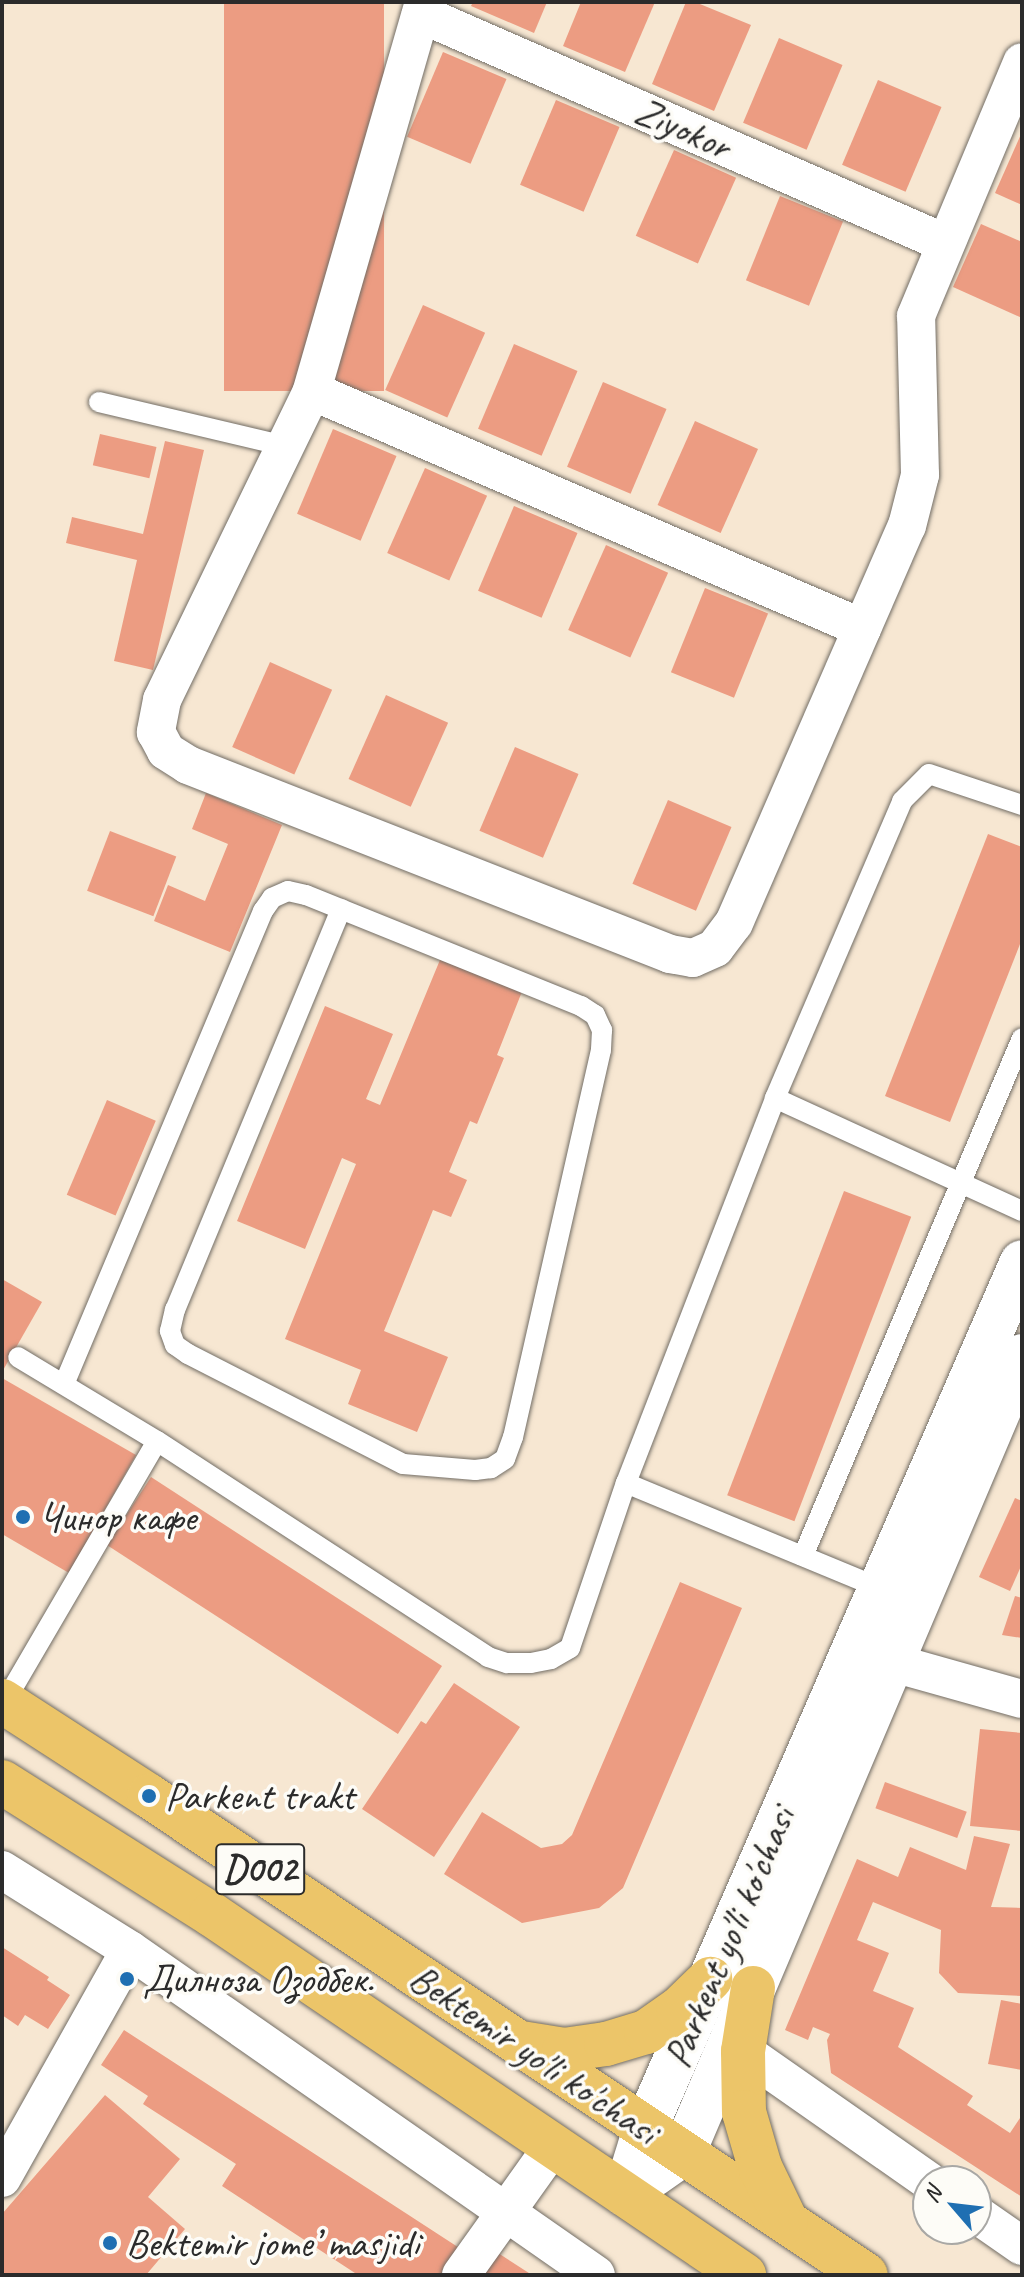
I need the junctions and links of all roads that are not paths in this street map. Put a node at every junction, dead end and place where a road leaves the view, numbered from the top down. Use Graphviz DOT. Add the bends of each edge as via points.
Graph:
graph roads {
  1 [pos="423,8"];
  2 [pos="1022,62"];
  3 [pos="945,243"];
  4 [pos="312,391"];
  5 [pos="99,402"];
  6 [pos="285,446"];
  7 [pos="862,628"];
  8 [pos="1022,805"];
  9 [pos="341,909"];
  10 [pos="1022,1038"];
  11 [pos="775,1098"];
  12 [pos="961,1181"];
  13 [pos="1022,1211"];
  14 [pos="1022,1262"];
  15 [pos="1022,1356"];
  16 [pos="18,1357"];
  17 [pos="65,1382"];
  18 [pos="157,1441"];
  19 [pos="626,1483"];
  20 [pos="803,1556"];
  21 [pos="880,1588"];
  22 [pos="890,1662"];
  23 [pos="1022,1699"];
  24 [pos="3,1702"];
  25 [pos="2,1782"];
  26 [pos="2,1870"];
  27 [pos="130,1950"];
  28 [pos="710,1979"];
  29 [pos="753,1988"];
  30 [pos="514,2042"];
  31 [pos="743,2051"];
  32 [pos="645,2129"];
  33 [pos="553,2146"];
  34 [pos="683,2154"];
  35 [pos="912,2169"];
  36 [pos="2,2178"];
  37 [pos="625,2194"];
  38 [pos="504,2214"];
  39 [pos="788,2223"];
  40 [pos="992,2225"];
  41 [pos="1022,2246"];
  42 [pos="461,2275"];
  43 [pos="596,2275"];
  44 [pos="744,2275"];
  45 [pos="866,2275"];
  1 -- 3 [label="street, Ziyokor"];
  1 -- 4 [label="street"];
  2 -- 3 [label="street"];
  3 -- 7 [label="street" via="916,316 920,475 915,503"];
  4 -- 6 [label="street"];
  4 -- 7 [label="street"];
  5 -- 6 [label="lane"];
  6 -- 7 [label="street" via="162,700 156,732 166,751 188,765 670,954 693,958 715,948 734,923"];
  8 -- 11 [label="lane" via="929,774 902,801"];
  9 -- 9 [label="lane" via="581,1006 595,1015 602,1030 513,1437 505,1459 491,1468 403,1464 188,1354 175,1345 170,1331"];
  9 -- 17 [label="lane" via="288,891 272,898 263,911"];
  10 -- 12 [label="lane"];
  11 -- 12 [label="lane"];
  11 -- 19 [label="lane"];
  12 -- 13 [label="lane"];
  12 -- 20 [label="lane"];
  14 -- 21 [label="street, Parkent yo'li ko'chasi"];
  15 -- 22 [label="street, Parkent yo'li ko'chasi"];
  16 -- 17 [label="lane"];
  17 -- 18 [label="lane"];
  18 -- 19 [label="lane" via="488,1657 507,1663 551,1659 570,1648"];
  18 -- 24 [label="lane"];
  19 -- 20 [label="lane"];
  20 -- 21 [label="lane"];
  21 -- 28 [label="street, Parkent yo'li ko'chasi"];
  22 -- 23 [label="street"];
  22 -- 29 [label="street, Parkent yo'li ko'chasi"];
  24 -- 30 [label="highway, Bektemir yo'li ko'chasi / D002"];
  25 -- 33 [label="highway, Bektemir yo'li ko'chasi / D002" via="211,1914"];
  26 -- 27 [label="street"];
  27 -- 36 [label="street"];
  27 -- 38 [label="street"];
  28 -- 30 [label="highway" via="646,2032 564,2050"];
  28 -- 32 [label="street, Parkent yo'li ko'chasi"];
  29 -- 31 [label="highway"];
  29 -- 34 [label="street, Parkent yo'li ko'chasi"];
  30 -- 32 [label="highway, Bektemir yo'li ko'chasi / D002"];
  31 -- 35 [label="street"];
  31 -- 39 [label="highway" via="750,2140"];
  32 -- 34 [label="highway, Bektemir yo'li ko'chasi / D002"];
  32 -- 37 [label="street, Parkent yo'li ko'chasi"];
  33 -- 37 [label="highway, Bektemir yo'li ko'chasi / D002"];
  33 -- 38 [label="street"];
  34 -- 37 [label="street"];
  34 -- 39 [label="highway, Bektemir yo'li ko'chasi / D002"];
  37 -- 44 [label="highway, Bektemir yo'li ko'chasi / D002"];
  38 -- 42 [label="street"];
  38 -- 43 [label="street"];
  39 -- 45 [label="highway, Bektemir yo'li ko'chasi / D002"];
  40 -- 41 [label="street"];
}
